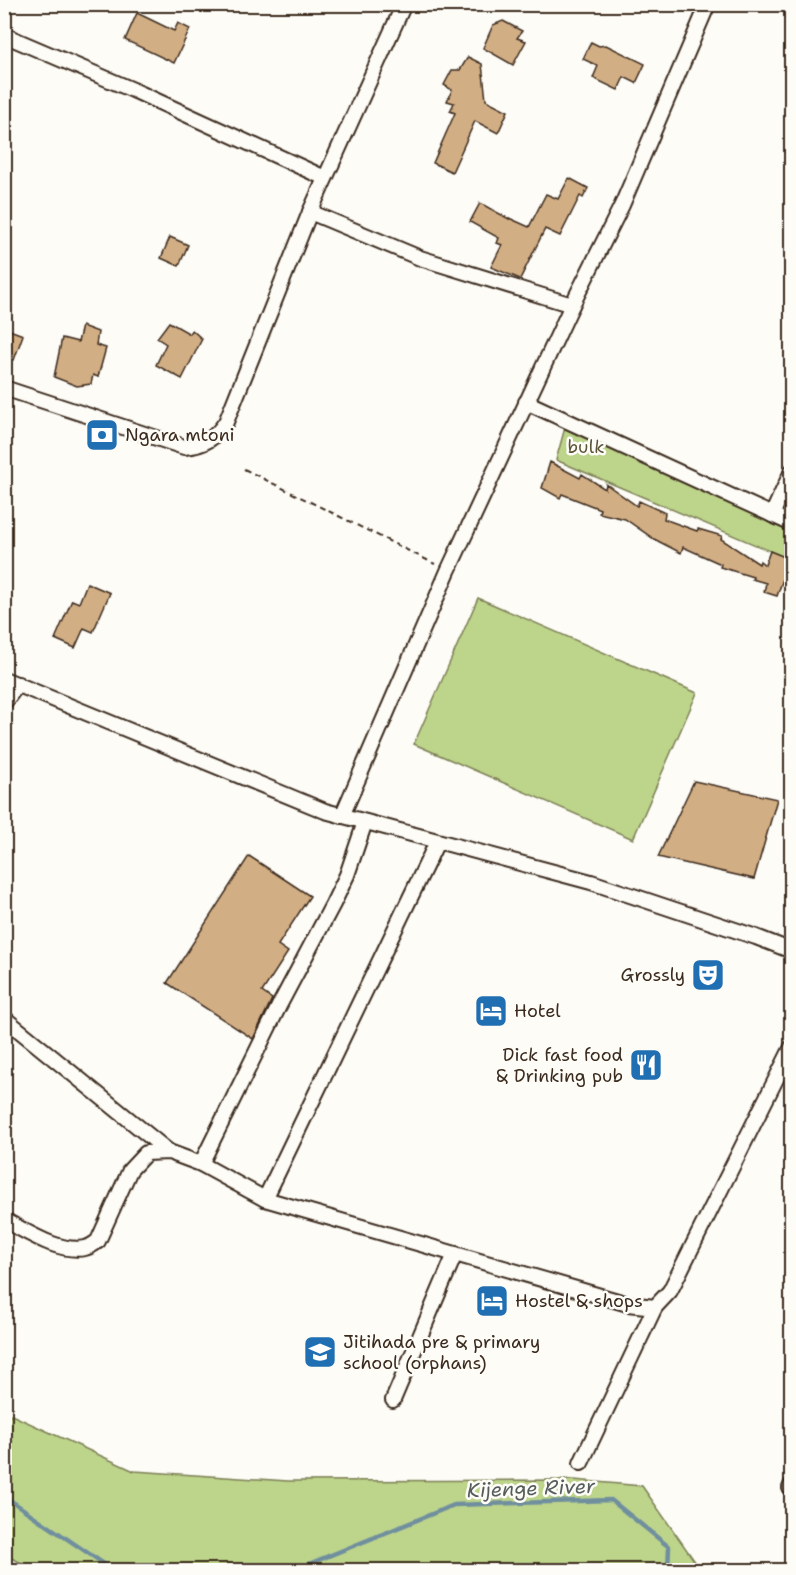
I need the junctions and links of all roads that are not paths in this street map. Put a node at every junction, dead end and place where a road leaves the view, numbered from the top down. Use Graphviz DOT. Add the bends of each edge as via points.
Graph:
graph roads {
  1 [pos="404,4"];
  2 [pos="708,4"];
  3 [pos="4,34"];
  4 [pos="325,178"];
  5 [pos="310,212"];
  6 [pos="572,305"];
  7 [pos="4,388"];
  8 [pos="526,402"];
  9 [pos="792,471"];
  10 [pos="772,515"];
  11 [pos="792,524"];
  12 [pos="4,679"];
  13 [pos="18,684"];
  14 [pos="4,703"];
  15 [pos="342,816"];
  16 [pos="365,822"];
  17 [pos="437,842"];
  18 [pos="792,951"];
  19 [pos="4,1018"];
  20 [pos="792,1047"];
  21 [pos="169,1152"];
  22 [pos="201,1164"];
  23 [pos="265,1199"];
  24 [pos="4,1220"];
  25 [pos="455,1254"];
  26 [pos="655,1307"];
  27 [pos="393,1400"];
  28 [pos="581,1463"];
  1 -- 4 [label="street"];
  2 -- 6 [label="street" via="622,205"];
  3 -- 4 [label="street"];
  4 -- 5 [label="street"];
  5 -- 6 [label="street" via="420,258"];
  5 -- 7 [label="street" via="226,422 204,444 184,447"];
  6 -- 8 [label="street"];
  8 -- 10 [label="street"];
  8 -- 15 [label="street"];
  9 -- 10 [label="street"];
  10 -- 11 [label="street"];
  12 -- 13 [label="street"];
  13 -- 14 [label="street"];
  13 -- 15 [label="street"];
  15 -- 16 [label="street"];
  16 -- 17 [label="street"];
  16 -- 22 [label="street" via="347,875"];
  17 -- 18 [label="street" via="591,882"];
  17 -- 23 [label="street"];
  19 -- 21 [label="street"];
  20 -- 26 [label="street" via="670,1291"];
  21 -- 22 [label="street"];
  21 -- 24 [label="street" via="146,1153 130,1170 98,1241 87,1248 51,1243"];
  22 -- 23 [label="street"];
  23 -- 25 [label="street"];
  25 -- 26 [label="street" via="628,1304"];
  25 -- 27 [label="street"];
  26 -- 28 [label="street"];
}
